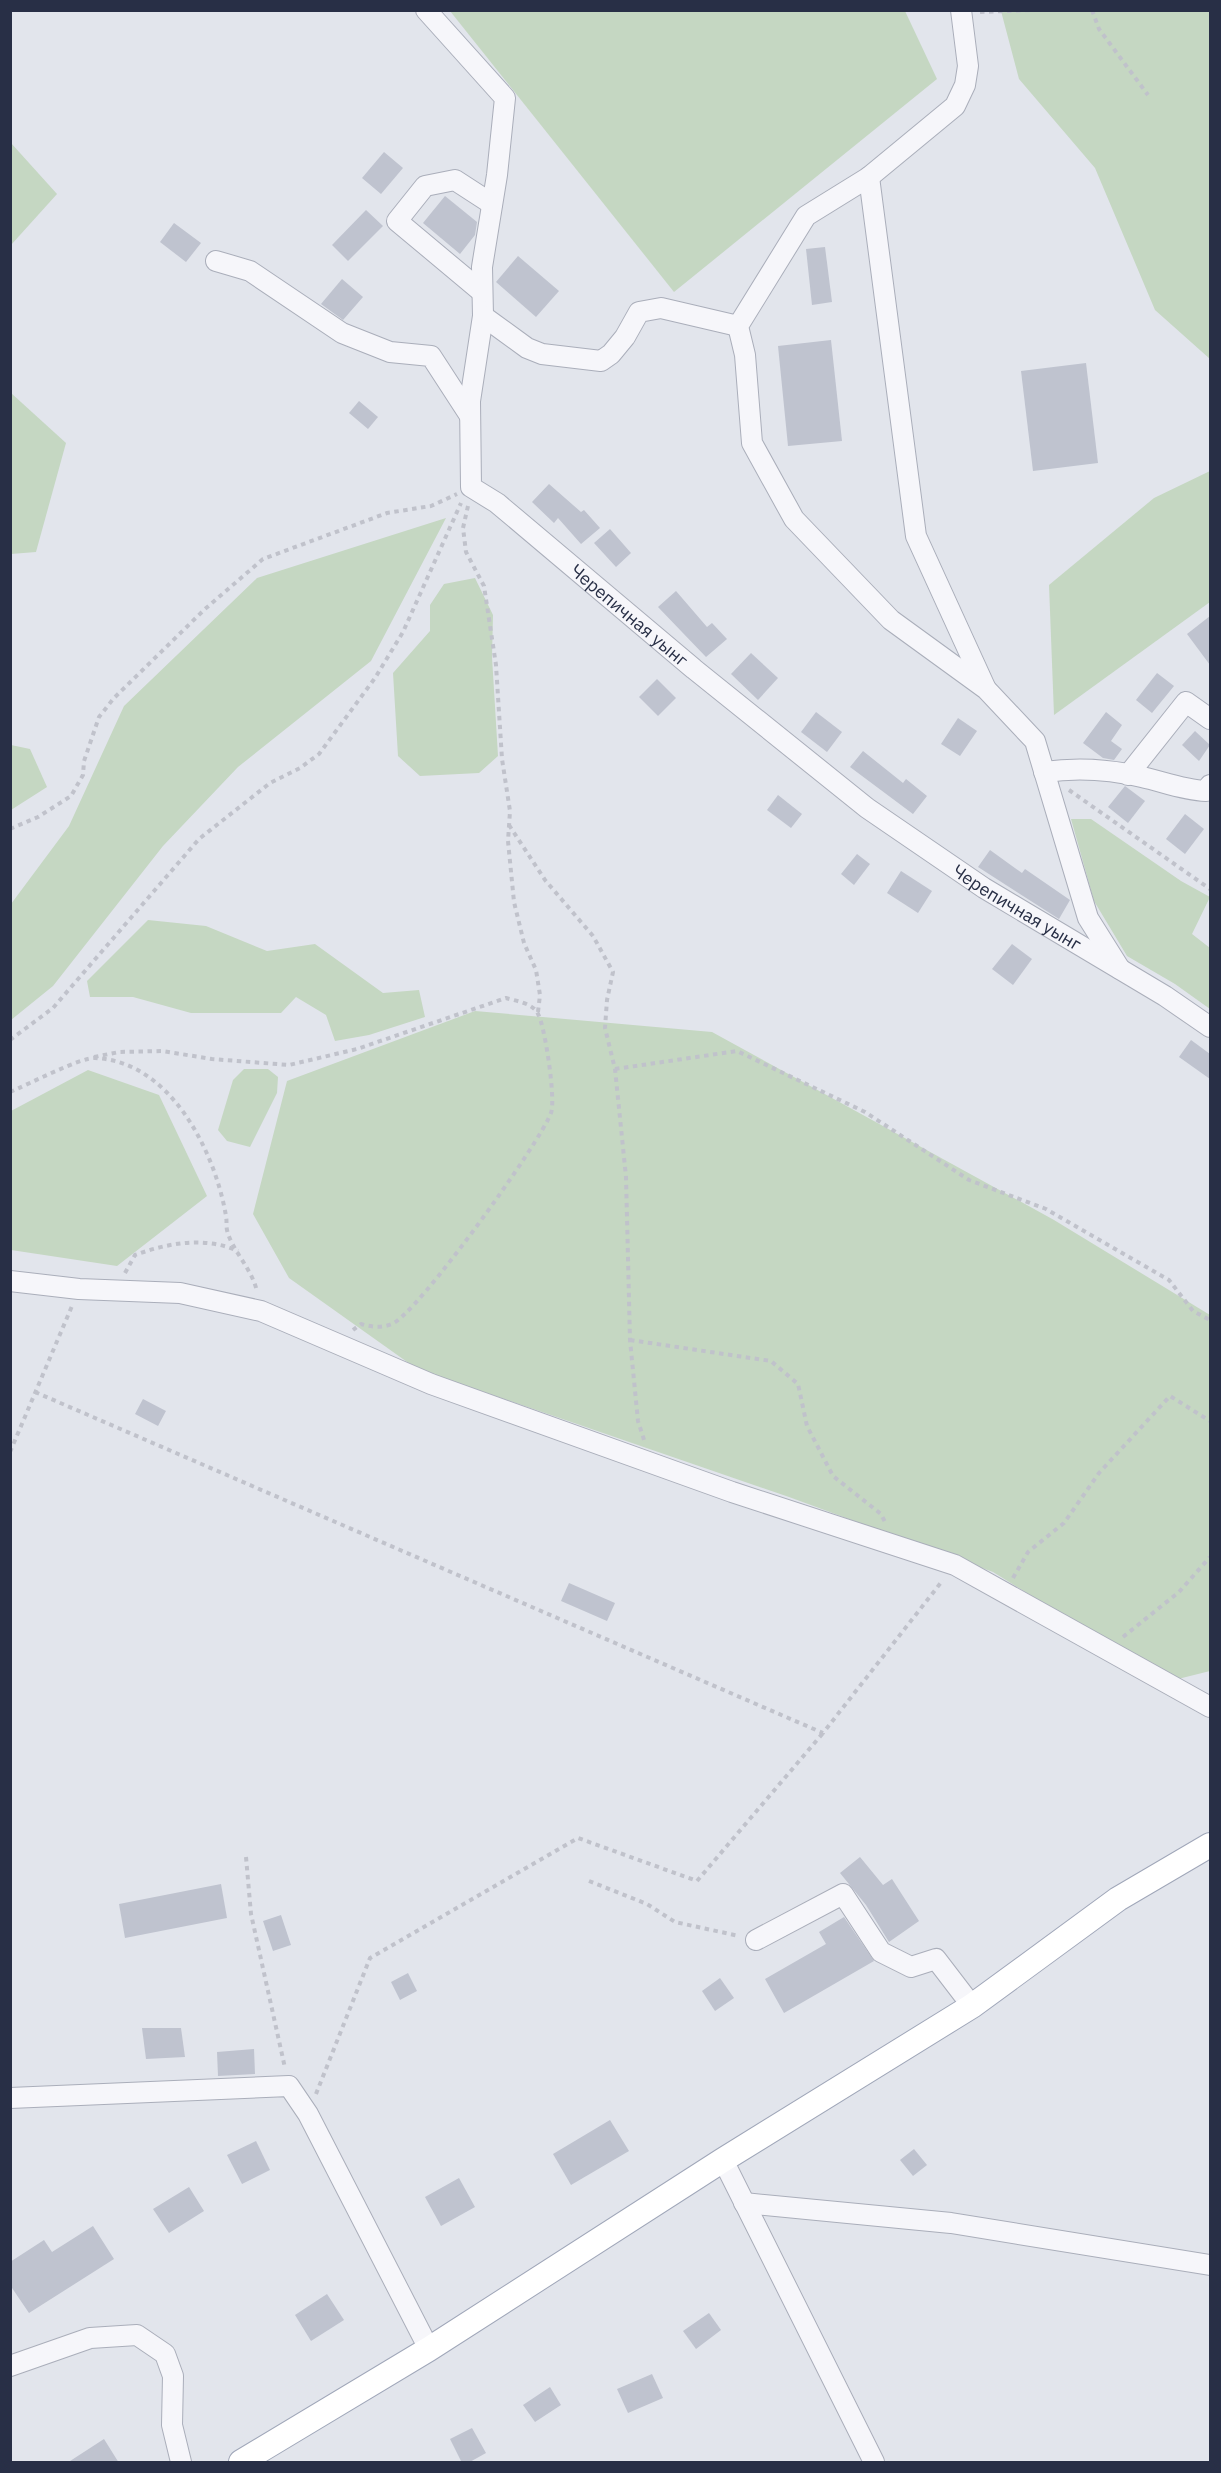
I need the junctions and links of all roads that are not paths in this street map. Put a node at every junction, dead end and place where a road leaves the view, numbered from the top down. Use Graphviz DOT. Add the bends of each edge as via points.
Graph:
graph roads {
  1 [pos="426,10"];
  2 [pos="961,12"];
  3 [pos="869,177"];
  4 [pos="492,204"];
  5 [pos="216,261"];
  6 [pos="482,291"];
  7 [pos="483,316"];
  8 [pos="738,326"];
  9 [pos="470,416"];
  10 [pos="986,689"];
  11 [pos="1210,719"];
  12 [pos="1044,772"];
  13 [pos="1128,775"];
  14 [pos="1210,785"];
  15 [pos="1121,971"];
  16 [pos="1210,1027"];
  17 [pos="10,1281"];
  18 [pos="1210,1707"];
  19 [pos="1210,1845"];
  20 [pos="756,1940"];
  21 [pos="972,2006"];
  22 [pos="10,2098"];
  23 [pos="723,2160"];
  24 [pos="744,2203"];
  25 [pos="1210,2265"];
  26 [pos="429,2349"];
  27 [pos="10,2366"];
  28 [pos="181,2463"];
  29 [pos="241,2463"];
  30 [pos="874,2463"];
  1 -- 4 [label="street" via="505,98"];
  2 -- 3 [label="street" via="968,66 965,86 955,106"];
  3 -- 8 [label="street" via="806,216"];
  3 -- 10 [label="street" via="916,536"];
  4 -- 6 [label="street"];
  4 -- 6 [label="street" via="455,180 425,186 397,221"];
  5 -- 9 [label="street" via="250,271 342,333 390,352 431,356"];
  6 -- 7 [label="street"];
  7 -- 8 [label="street" via="527,348 542,354 601,361 625,337 639,312 661,308"];
  7 -- 9 [label="street"];
  8 -- 10 [label="street" via="745,355 752,443 794,519 891,620"];
  9 -- 15 [label="street, Черепичная уынг" via="471,487 497,503 867,808 984,888"];
  10 -- 12 [label="street" via="1035,741"];
  11 -- 13 [label="street" via="1186,702"];
  12 -- 13 [label="street" via="1075,768"];
  12 -- 15 [label="street" via="1088,918"];
  13 -- 14 [label="street" via="1186,790 1206,791"];
  15 -- 16 [label="street, Черепичная уынг"];
  17 -- 18 [label="street" via="79,1289 180,1293 261,1311 431,1384 955,1565"];
  19 -- 21 [label="main road" via="1118,1899"];
  20 -- 21 [label="street" via="843,1894 881,1952 911,1967 936,1959"];
  21 -- 23 [label="main road"];
  22 -- 26 [label="street" via="289,2086 308,2114"];
  23 -- 24 [label="street"];
  23 -- 26 [label="main road"];
  24 -- 25 [label="street" via="951,2223"];
  24 -- 30 [label="street"];
  26 -- 29 [label="main road"];
  27 -- 28 [label="street" via="90,2337 137,2335 165,2354 173,2376 172,2426"];
}
